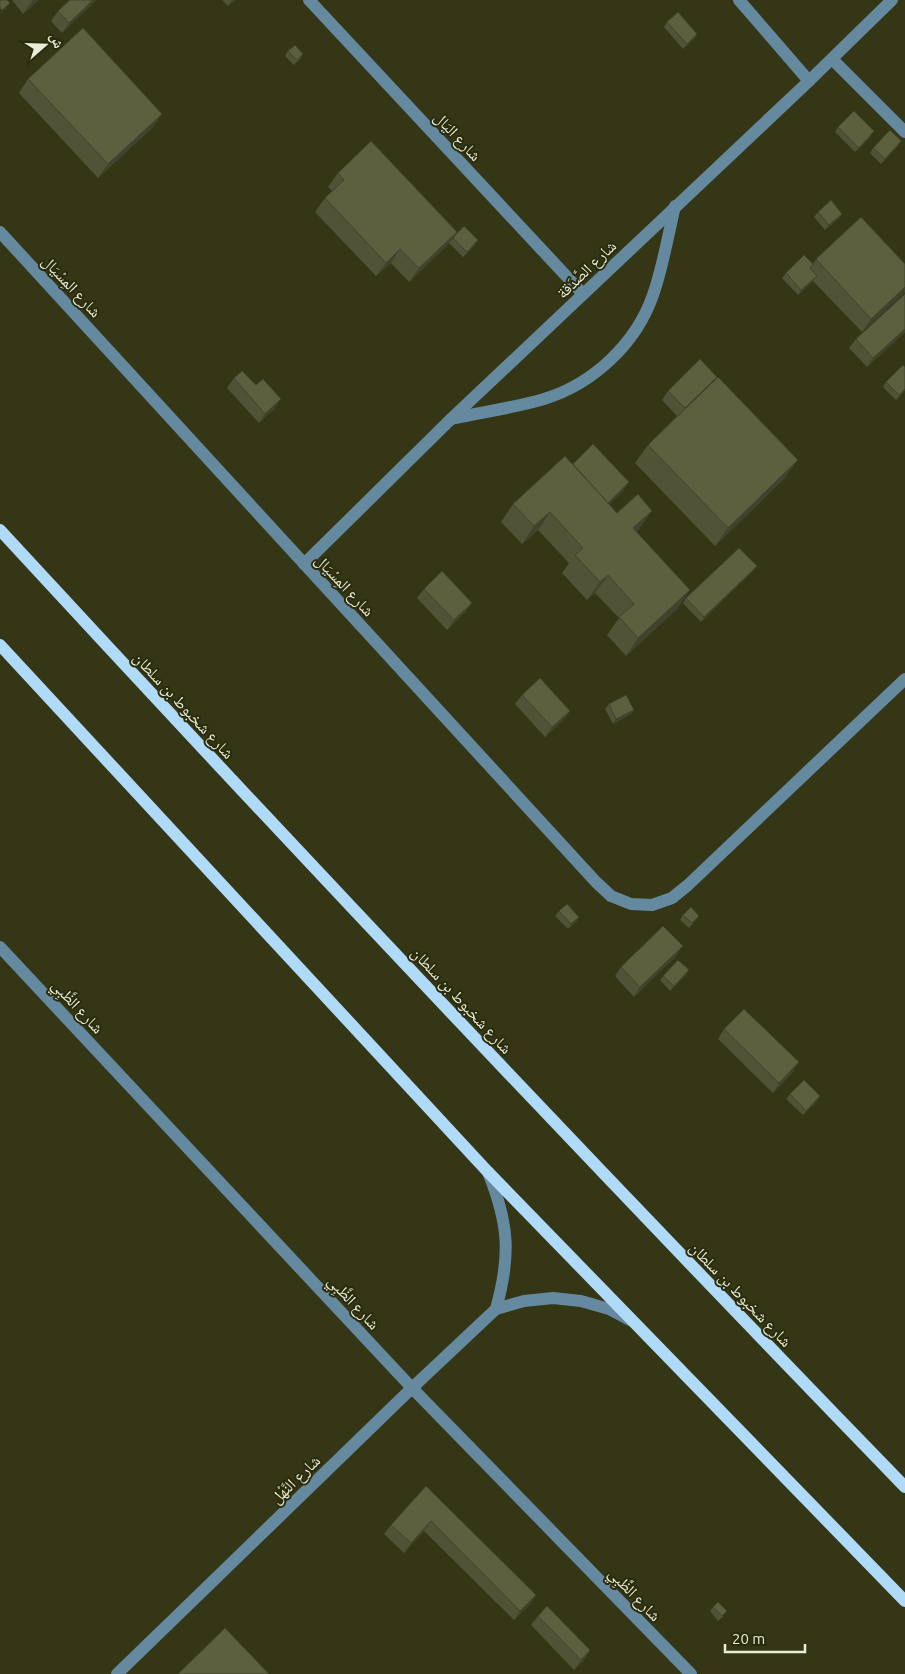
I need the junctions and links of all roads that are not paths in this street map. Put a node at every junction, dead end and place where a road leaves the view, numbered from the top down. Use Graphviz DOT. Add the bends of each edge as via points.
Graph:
graph roads {
  1 [pos="309,0"];
  2 [pos="739,0"];
  3 [pos="892,0"];
  4 [pos="832,59"];
  5 [pos="809,81"];
  6 [pos="905,132"];
  7 [pos="675,206"];
  8 [pos="0,232"];
  9 [pos="583,294"];
  10 [pos="451,419"];
  11 [pos="0,530"];
  12 [pos="304,564"];
  13 [pos="0,645"];
  14 [pos="905,679"];
  15 [pos="0,947"];
  16 [pos="488,1172"];
  17 [pos="496,1309"];
  18 [pos="634,1323"];
  19 [pos="412,1388"];
  20 [pos="905,1487"];
  21 [pos="905,1601"];
  22 [pos="117,1674"];
  23 [pos="691,1674"];
  1 -- 9 [label="street, شارع اليَال"];
  2 -- 5 [label="street"];
  3 -- 4 [label="street, شارع الصَّدَقة"];
  4 -- 5 [label="street, شارع الصَّدَقة"];
  4 -- 6 [label="street"];
  5 -- 7 [label="street, شارع الصَّدَقة"];
  7 -- 9 [label="street, شارع الصَّدَقة"];
  7 -- 10 [label="street" via="653,295 640,323 622,348 599,370 573,387 544,398"];
  8 -- 12 [label="street, شارع المِسْيَال"];
  9 -- 10 [label="street, شارع الصَّدَقة"];
  10 -- 12 [label="street, شارع الصَّدَقة"];
  11 -- 20 [label="main road, شارع شخبوط بن سلطان" via="682,1257"];
  12 -- 14 [label="street, شارع المِسْيَال" via="589,875 611,896 631,904 652,905 672,898 688,886"];
  13 -- 16 [label="main road"];
  15 -- 19 [label="street, شارع الظَّبِي"];
  16 -- 17 [label="street" via="506,1235 504,1282"];
  16 -- 18 [label="main road"];
  17 -- 18 [label="street, شارع النَّهْل" via="524,1300 581,1300 609,1309"];
  17 -- 19 [label="street, شارع النَّهْل"];
  18 -- 21 [label="main road"];
  19 -- 22 [label="street, شارع النَّهْل"];
  19 -- 23 [label="street, شارع الظَّبِي"];
}
